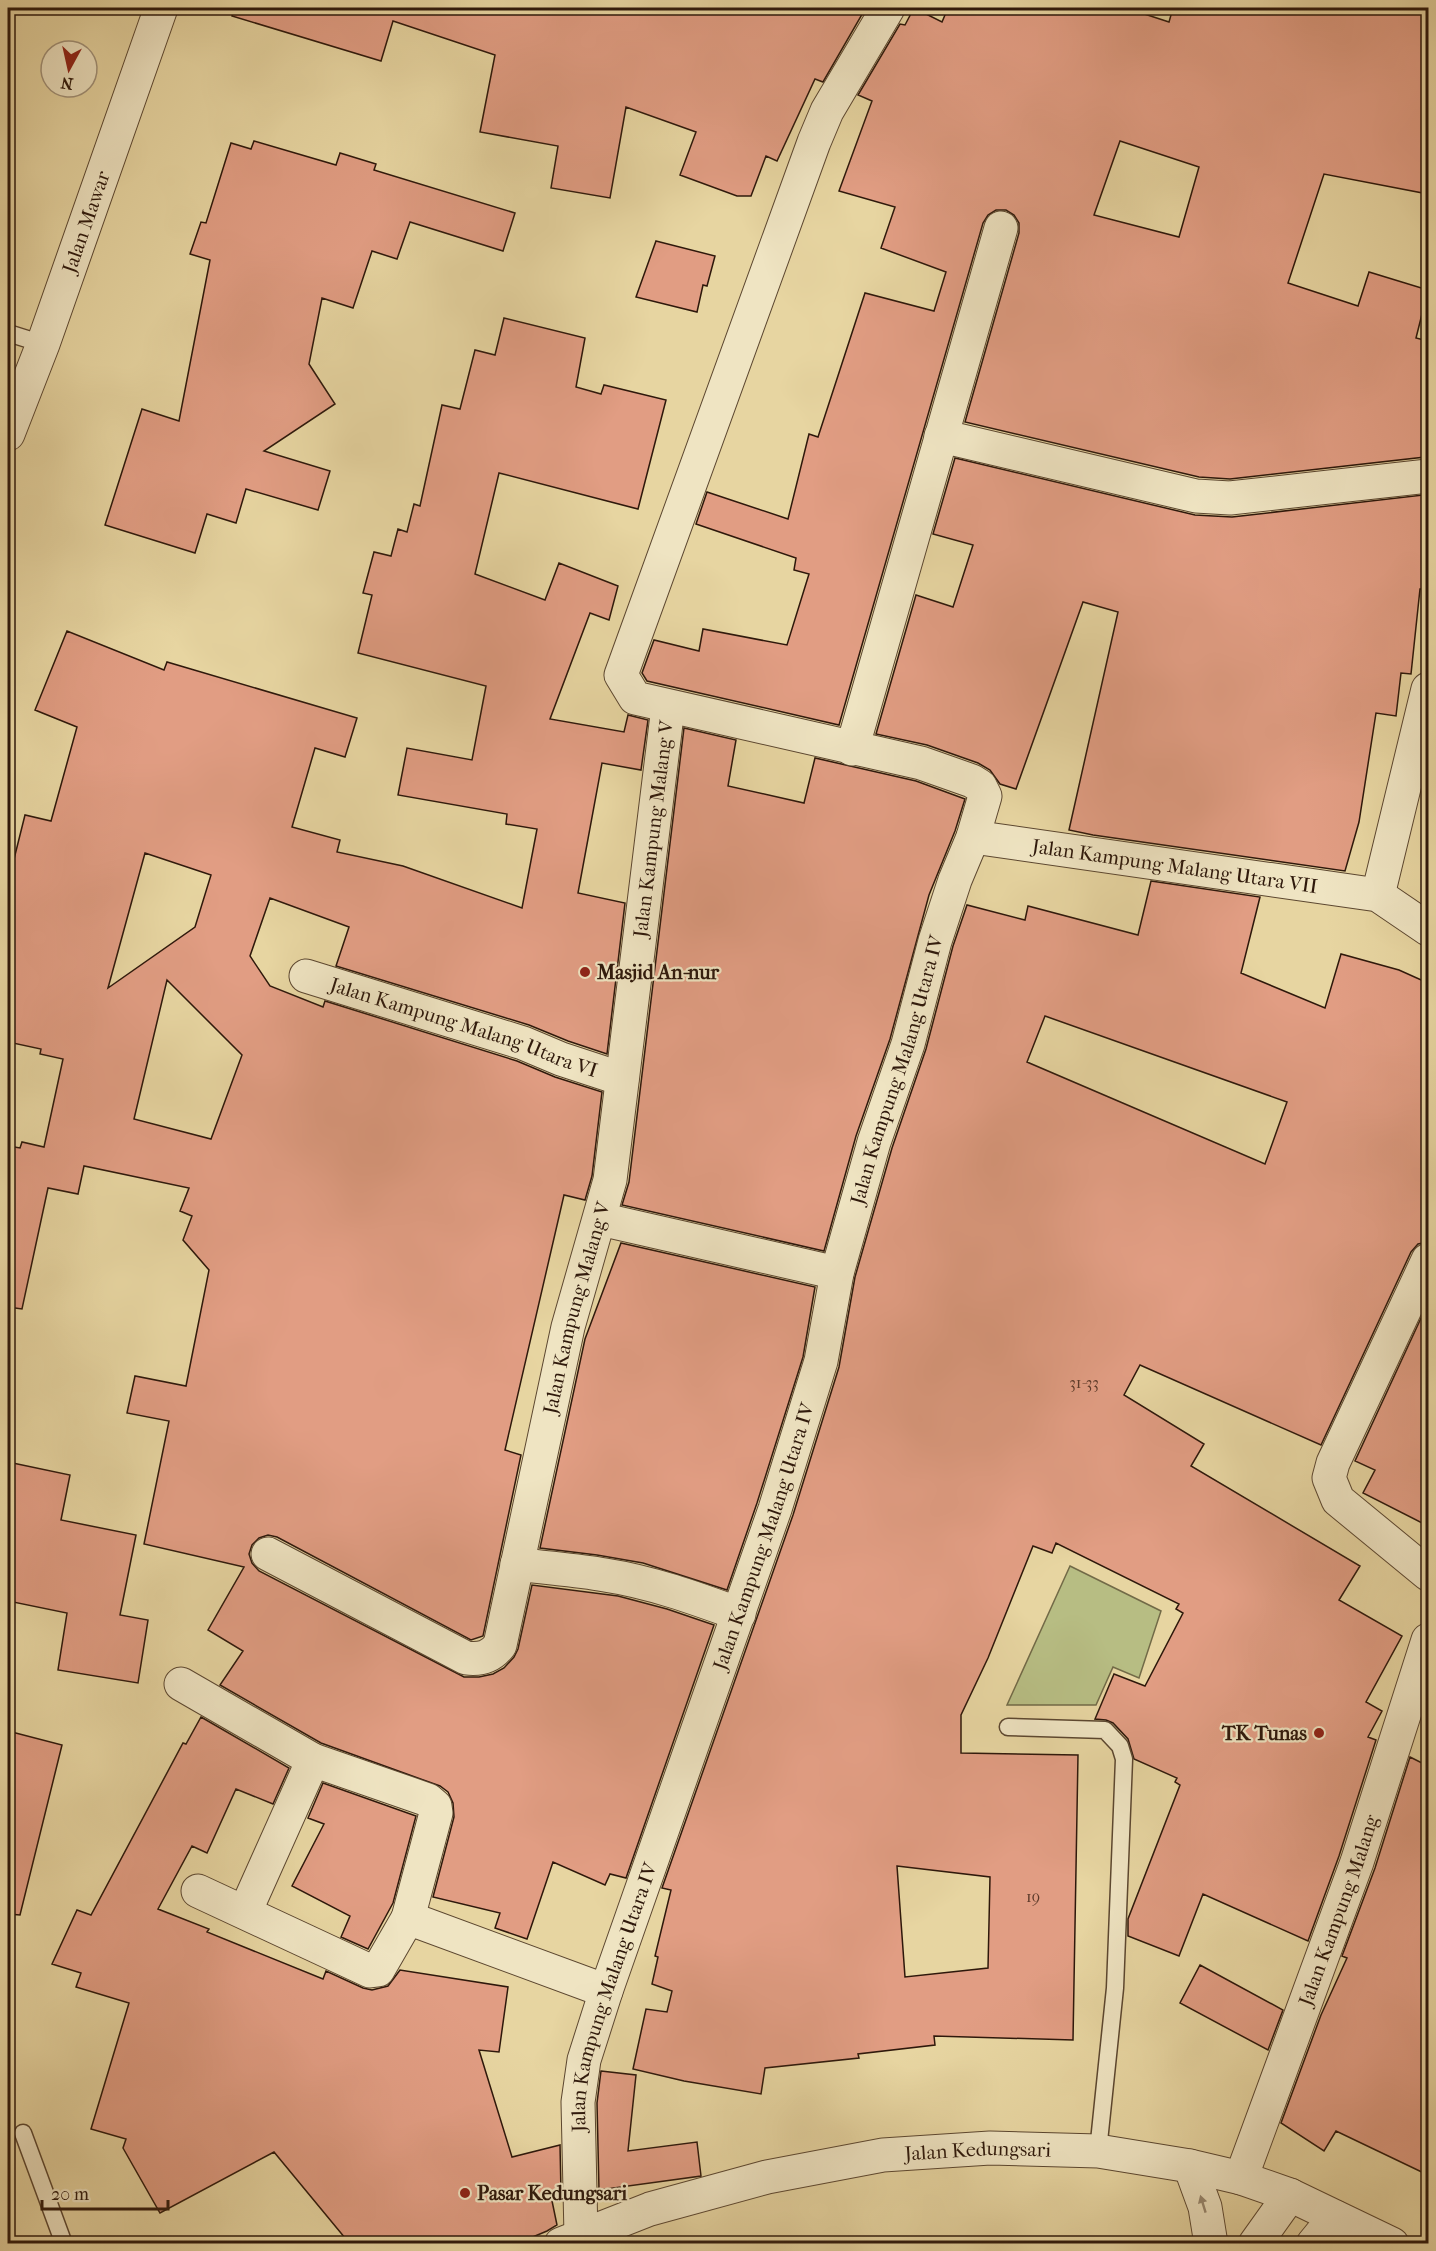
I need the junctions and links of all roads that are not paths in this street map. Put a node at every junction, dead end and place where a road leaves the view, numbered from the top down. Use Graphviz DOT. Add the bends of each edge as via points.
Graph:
graph roads {
  1 [pos="161,8"];
  2 [pos="888,8"];
  3 [pos="1001,228"];
  4 [pos="8,333"];
  5 [pos="43,344"];
  6 [pos="8,434"];
  7 [pos="941,436"];
  8 [pos="1428,476"];
  9 [pos="1428,688"];
  10 [pos="668,707"];
  11 [pos="852,749"];
  12 [pos="973,837"];
  13 [pos="1378,895"];
  14 [pos="1428,929"];
  15 [pos="306,975"];
  16 [pos="622,1078"];
  17 [pos="600,1220"];
  18 [pos="1428,1260"];
  19 [pos="837,1273"];
  20 [pos="268,1554"];
  21 [pos="517,1564"];
  22 [pos="1428,1574"];
  23 [pos="739,1614"];
  24 [pos="1428,1640"];
  25 [pos="181,1684"];
  26 [pos="1008,1727"];
  27 [pos="313,1760"];
  28 [pos="198,1891"];
  29 [pos="245,1912"];
  30 [pos="408,1918"];
  31 [pos="606,1990"];
  32 [pos="23,2133"];
  33 [pos="1098,2151"];
  34 [pos="1190,2166"];
  35 [pos="1241,2178"];
  36 [pos="1290,2195"];
  37 [pos="1335,2217"];
  38 [pos="571,2240"];
  39 [pos="64,2244"];
  40 [pos="1211,2244"];
  41 [pos="1255,2244"];
  42 [pos="1313,2244"];
  43 [pos="1392,2244"];
  1 -- 5 [label="street, Jalan Mawar"];
  2 -- 10 [label="street, Jalan Kampung Malang Utara IV" via="827,111 814,142 621,675 635,698"];
  3 -- 7 [label="street"];
  4 -- 5 [label="lane"];
  5 -- 6 [label="street, Jalan Mawar"];
  7 -- 8 [label="street" via="1196,496 1230,498"];
  7 -- 11 [label="street"];
  9 -- 13 [label="street"];
  10 -- 11 [label="street, Jalan Kampung Malang Utara IV"];
  10 -- 16 [label="street, Jalan Kampung Malang V"];
  11 -- 12 [label="street, Jalan Kampung Malang Utara IV" via="921,763 980,786 985,796"];
  12 -- 13 [label="street, Jalan Kampung Malang Utara VII"];
  12 -- 19 [label="street, Jalan Kampung Malang Utara IV" via="935,941 908,1044 874,1142"];
  13 -- 14 [label="street"];
  15 -- 16 [label="street, Jalan Kampung Malang Utara VI"];
  16 -- 17 [label="street, Jalan Kampung Malang V" via="610,1180"];
  17 -- 19 [label="street"];
  17 -- 21 [label="street, Jalan Kampung Malang V" via="568,1327"];
  18 -- 22 [label="street" via="1329,1478 1338,1500"];
  19 -- 23 [label="street, Jalan Kampung Malang Utara IV" via="821,1361"];
  20 -- 21 [label="street, Jalan Kampung Malang V" via="466,1658 477,1660 492,1655 500,1645"];
  21 -- 23 [label="street" via="643,1583"];
  23 -- 31 [label="street, Jalan Kampung Malang Utara IV"];
  24 -- 35 [label="street, Jalan Kampung Malang" via="1357,1862"];
  25 -- 27 [label="street"];
  26 -- 33 [label="lane" via="1105,1730 1120,1746 1124,1759 1115,1988"];
  27 -- 29 [label="street"];
  27 -- 30 [label="street" via="428,1800 435,1806"];
  28 -- 29 [label="street"];
  29 -- 30 [label="street" via="370,1971 378,1970"];
  30 -- 31 [label="street"];
  31 -- 38 [label="street, Jalan Kampung Malang Utara IV" via="584,2060 578,2102"];
  32 -- 39 [label="lane"];
  33 -- 34 [label="street, Jalan Kedungsari"];
  33 -- 38 [label="street, Jalan Kedungsari" via="990,2148 883,2154 757,2180 650,2209"];
  34 -- 35 [label="street, Jalan Kedungsari"];
  40 -- 34 [label="street, one-way" via="1205,2208"];
  35 -- 36 [label="street, Jalan Kedungsari"];
  36 -- 37 [label="street, Jalan Kedungsari"];
  36 -- 41 [label="street"];
  37 -- 42 [label="street"];
  37 -- 43 [label="street, Jalan Kedungsari"];
}
